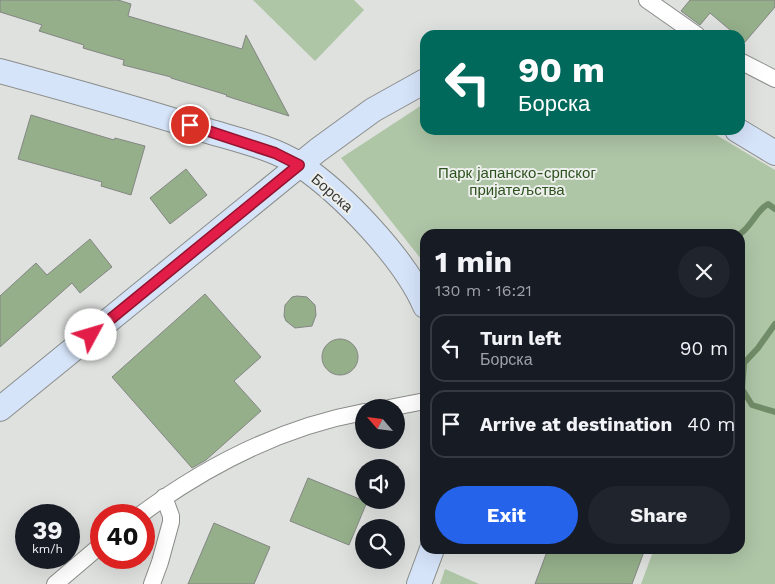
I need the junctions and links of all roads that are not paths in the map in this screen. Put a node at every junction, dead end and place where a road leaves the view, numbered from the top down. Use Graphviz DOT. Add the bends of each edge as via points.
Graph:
graph roads {
  1 [pos="647,0"];
  2 [pos="690,30"];
  3 [pos="745,64"];
  4 [pos="0,71"];
  5 [pos="775,79"];
  6 [pos="420,83"];
  7 [pos="745,135"];
  8 [pos="775,153"];
  9 [pos="299,165"];
  10 [pos="420,294"];
  11 [pos="420,402"];
  12 [pos="405,405"];
  13 [pos="0,409"];
  14 [pos="355,414"];
  15 [pos="164,497"];
  16 [pos="155,504"];
  17 [pos="90,554"];
  18 [pos="430,554"];
  19 [pos="54,584"];
  20 [pos="152,584"];
  21 [pos="419,584"];
  1 -- 2 [label="street"];
  3 -- 5 [label="street"];
  4 -- 9 [label="street, Борска" via="217,134 275,153"];
  6 -- 9 [label="street" via="373,110"];
  7 -- 8 [label="street"];
  9 -- 10 [label="street, Борска" via="362,220 387,247"];
  9 -- 13 [label="street"];
  11 -- 12 [label="street"];
  14 -- 15 [label="street" via="312,424 280,436 215,467"];
  15 -- 16 [label="street"];
  15 -- 20 [label="street" via="171,522"];
  17 -- 19 [label="street"];
  18 -- 21 [label="street"];
}
